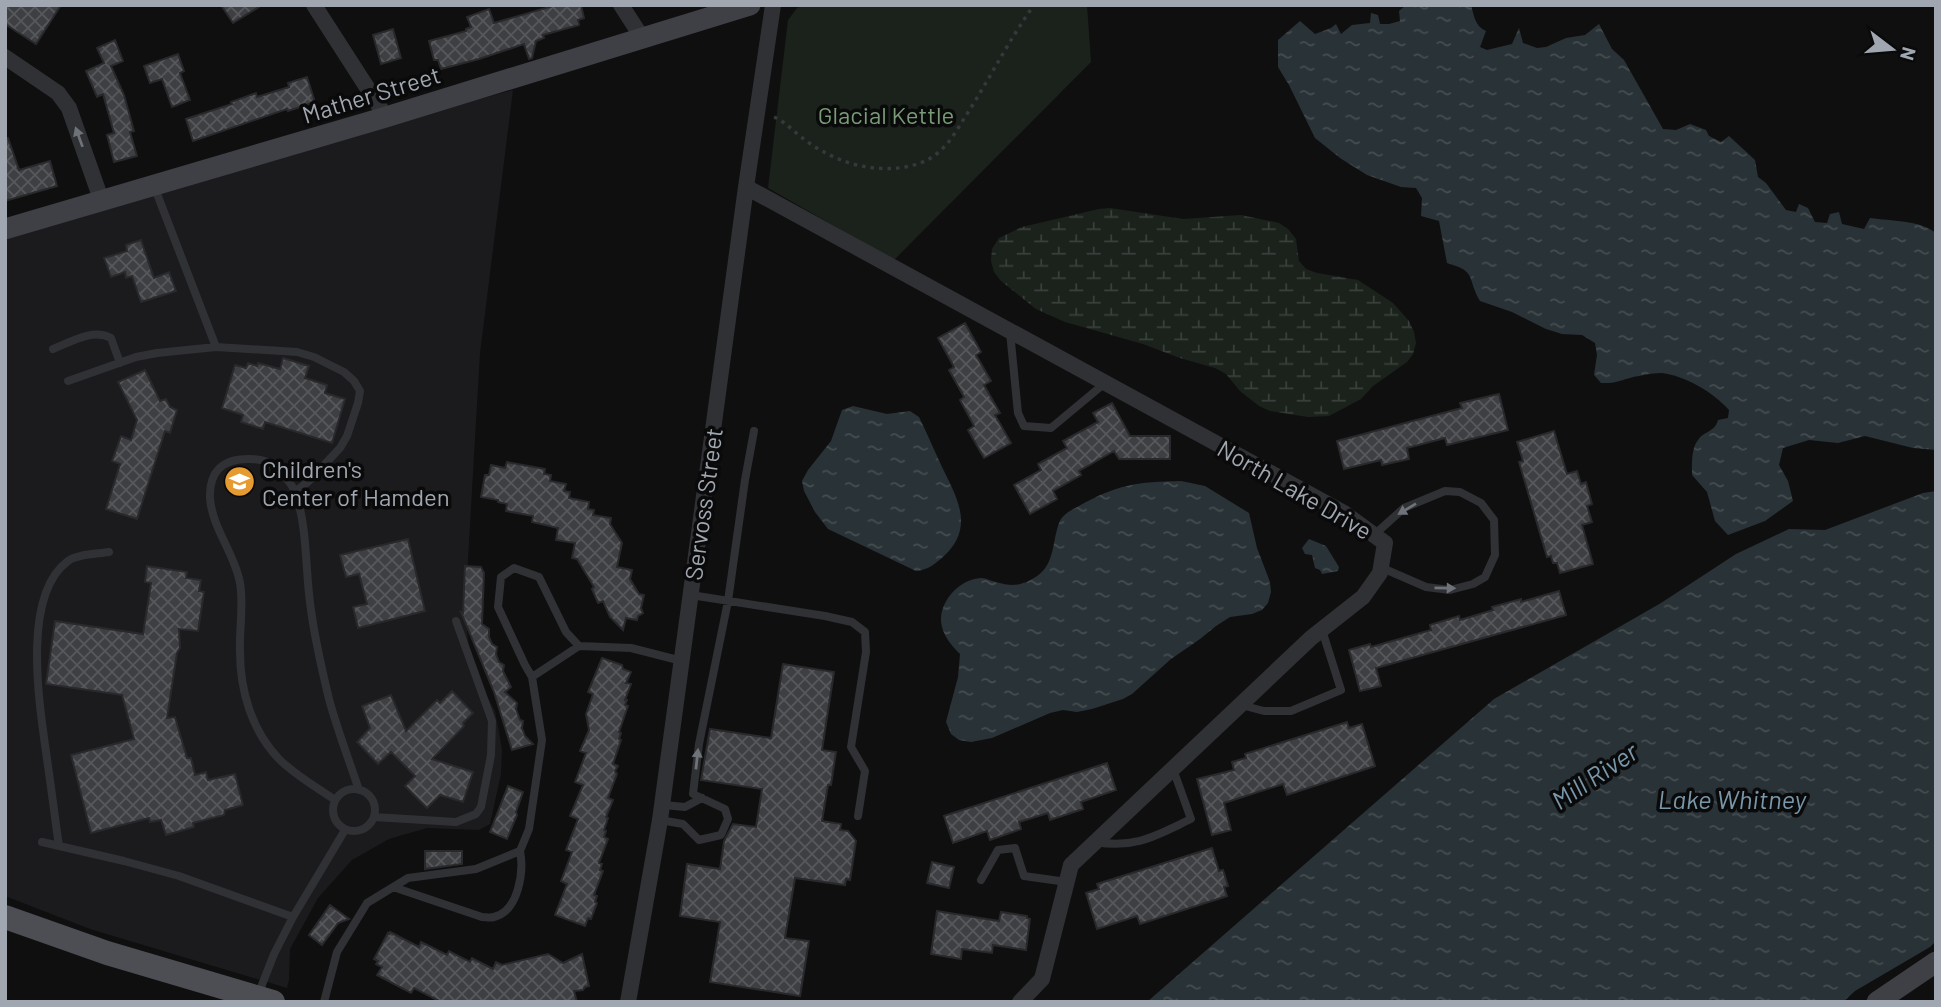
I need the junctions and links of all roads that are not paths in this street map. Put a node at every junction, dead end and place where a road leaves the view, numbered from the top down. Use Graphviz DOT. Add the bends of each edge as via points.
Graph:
graph roads {
  1 [pos="314,5"];
  2 [pos="621,5"];
  3 [pos="750,5"];
  4 [pos="773,5"];
  5 [pos="643,39"];
  6 [pos="5,57"];
  7 [pos="386,117"];
  8 [pos="154,186"];
  9 [pos="746,187"];
  10 [pos="102,202"];
  11 [pos="5,229"];
  12 [pos="1010,331"];
  13 [pos="216,348"];
  14 [pos="53,349"];
  15 [pos="120,363"];
  16 [pos="68,381"];
  17 [pos="1105,383"];
  18 [pos="754,431"];
  19 [pos="295,492"];
  20 [pos="1374,535"];
  21 [pos="109,552"];
  22 [pos="1380,567"];
  23 [pos="691,595"];
  24 [pos="728,601"];
  25 [pos="456,621"];
  26 [pos="1322,630"];
  27 [pos="579,646"];
  28 [pos="682,661"];
  29 [pos="532,677"];
  30 [pos="1240,705"];
  31 [pos="1173,769"];
  32 [pos="359,790"];
  33 [pos="702,798"];
  34 [pos="335,800"];
  35 [pos="662,812"];
  36 [pos="858,816"];
  37 [pos="374,817"];
  38 [pos="345,830"];
  39 [pos="42,842"];
  40 [pos="1095,842"];
  41 [pos="59,846"];
  42 [pos="520,851"];
  43 [pos="981,880"];
  44 [pos="1067,882"];
  45 [pos="394,887"];
  46 [pos="5,917"];
  47 [pos="293,917"];
  48 [pos="1936,962"];
  49 [pos="265,1000"];
  50 [pos="324,1002"];
  51 [pos="628,1002"];
  52 [pos="1020,1002"];
  53 [pos="1877,1002"];
  1 -- 7 [label="street"];
  2 -- 5 [label="street"];
  3 -- 5 [label="street, Mather Street"];
  4 -- 9 [label="street, Servoss Street"];
  5 -- 7 [label="street, Mather Street"];
  10 -- 6 [label="street, one-way" via="69,108 58,93"];
  7 -- 8 [label="street, Mather Street"];
  8 -- 10 [label="street, Mather Street"];
  8 -- 13 [label="lane"];
  9 -- 12 [label="street, North Lake Drive"];
  9 -- 23 [label="street, Servoss Street"];
  10 -- 11 [label="street, Mather Street"];
  12 -- 17 [label="street, North Lake Drive"];
  12 -- 17 [label="lane" via="1018,412 1024,426 1051,428"];
  13 -- 15 [label="lane" via="157,353"];
  13 -- 19 [label="lane" via="314,357 344,372 360,391 340,449"];
  14 -- 15 [label="lane" via="103,334 111,338"];
  15 -- 16 [label="lane"];
  17 -- 20 [label="street, North Lake Drive" via="1344,513"];
  18 -- 24 [label="lane"];
  19 -- 32 [label="lane" via="329,701"];
  19 -- 34 [label="lane" via="267,461 229,461 218,469 210,492 211,506 240,583 240,655 247,707 280,760"];
  20 -- 22 [label="street, North Lake Drive" via="1385,543"];
  22 -- 20 [label="lane, one-way" via="1426,587 1450,590 1473,584 1485,577 1495,555 1494,520 1481,503 1460,492 1445,491 1404,508"];
  21 -- 41 [label="lane" via="70,559 53,574 43,598 37,687"];
  22 -- 26 [label="street, North Lake Drive" via="1363,597"];
  23 -- 24 [label="lane"];
  23 -- 28 [label="street, Servoss Street"];
  33 -- 24 [label="lane, one-way" via="693,794 699,744"];
  24 -- 36 [label="lane" via="852,622 865,632 851,747 865,771"];
  25 -- 37 [label="lane" via="492,721 481,807 456,822"];
  26 -- 30 [label="street, North Lake Drive"];
  26 -- 30 [label="lane" via="1341,690 1291,711"];
  27 -- 28 [label="lane" via="631,648"];
  27 -- 29 [label="lane"];
  27 -- 29 [label="lane" via="566,632 539,577 514,568 501,577 498,607"];
  28 -- 35 [label="street, Servoss Street"];
  29 -- 42 [label="lane" via="542,740 528,829"];
  30 -- 31 [label="street, North Lake Drive"];
  31 -- 40 [label="street, North Lake Drive"];
  31 -- 40 [label="lane" via="1191,819 1135,844"];
  32 -- 34 [label="lane" via="345,791"];
  32 -- 37 [label="lane" via="374,803"];
  33 -- 35 [label="lane"];
  33 -- 35 [label="lane" via="725,809 728,819 721,835 699,840"];
  34 -- 38 [label="lane" via="332,814"];
  35 -- 51 [label="street, Servoss Street"];
  37 -- 38 [label="lane" via="359,831"];
  38 -- 47 [label="lane"];
  39 -- 41 [label="lane"];
  40 -- 44 [label="street, North Lake Drive" via="1071,865"];
  41 -- 47 [label="lane" via="179,876"];
  42 -- 45 [label="lane" via="476,869 408,878"];
  42 -- 45 [label="lane" via="523,865 517,892 507,909 495,917 482,917"];
  43 -- 44 [label="lane" via="998,850 1015,848 1024,876"];
  44 -- 52 [label="street, North Lake Drive" via="1042,979"];
  45 -- 50 [label="lane" via="367,903 337,951"];
  46 -- 49 [label="main road"];
  47 -- 49 [label="lane" via="274,954"];
  48 -- 53 [label="street"];
}
